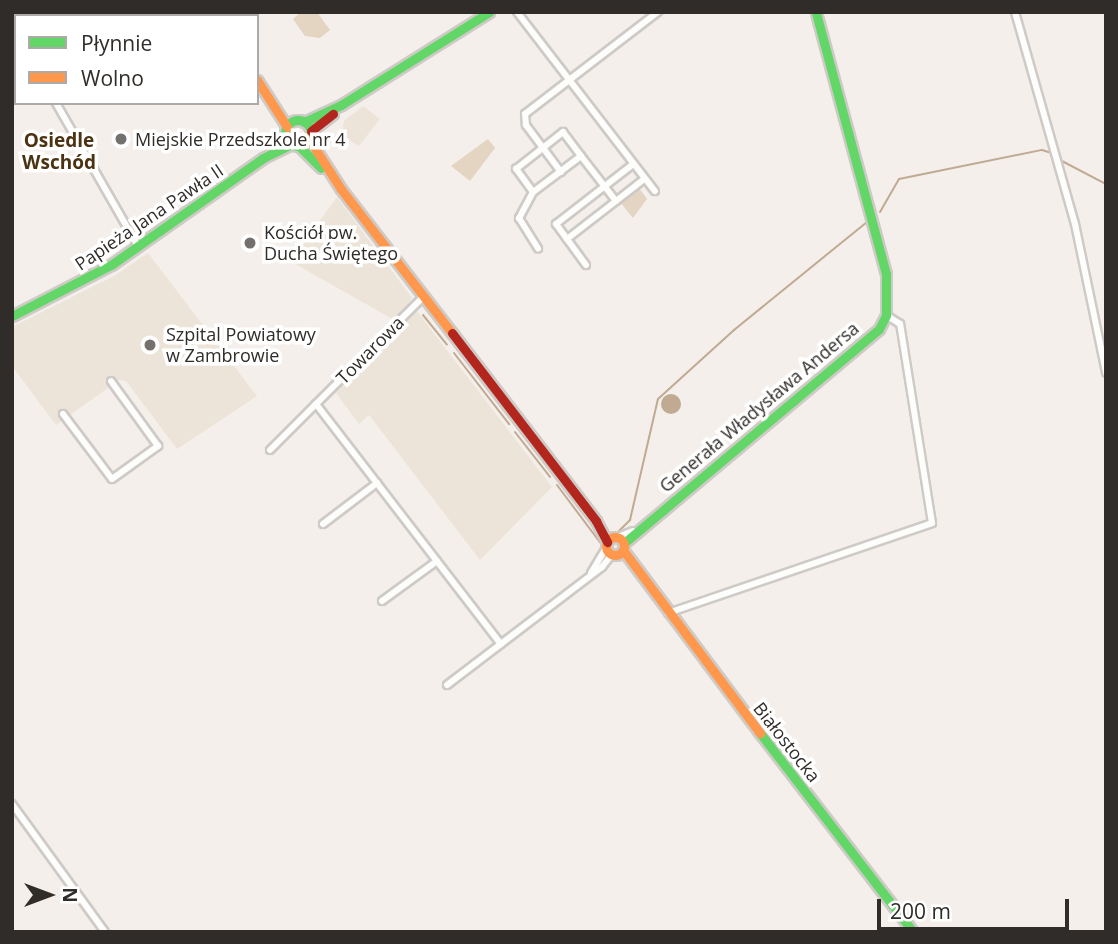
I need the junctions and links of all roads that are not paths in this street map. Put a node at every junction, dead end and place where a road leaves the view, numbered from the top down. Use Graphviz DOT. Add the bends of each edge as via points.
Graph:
graph roads {
  1 [pos="489,12"];
  2 [pos="517,12"];
  3 [pos="658,12"];
  4 [pos="816,12"];
  5 [pos="1015,12"];
  6 [pos="567,80"];
  7 [pos="259,82"];
  8 [pos="271,97"];
  9 [pos="57,105"];
  10 [pos="341,105"];
  11 [pos="300,121"];
  12 [pos="286,131"];
  13 [pos="310,135"];
  14 [pos="295,145"];
  15 [pos="543,148"];
  16 [pos="581,156"];
  17 [pos="263,158"];
  18 [pos="632,165"];
  19 [pos="561,172"];
  20 [pos="333,179"];
  21 [pos="644,179"];
  22 [pos="605,186"];
  23 [pos="655,191"];
  24 [pos="533,192"];
  25 [pos="616,201"];
  26 [pos="567,239"];
  27 [pos="138,246"];
  28 [pos="538,248"];
  29 [pos="586,265"];
  30 [pos="424,297"];
  31 [pos="886,315"];
  32 [pos="12,316"];
  33 [pos="1106,373"];
  34 [pos="111,381"];
  35 [pos="316,404"];
  36 [pos="62,414"];
  37 [pos="270,450"];
  38 [pos="377,483"];
  39 [pos="323,524"];
  40 [pos="615,546"];
  41 [pos="437,561"];
  42 [pos="382,601"];
  43 [pos="668,613"];
  44 [pos="501,644"];
  45 [pos="447,685"];
  46 [pos="12,804"];
  47 [pos="105,932"];
  48 [pos="913,932"];
  1 -- 10 [label="street"];
  2 -- 6 [label="street"];
  3 -- 6 [label="street"];
  4 -- 31 [label="street" via="883,261 890,293"];
  5 -- 33 [label="street" via="1075,224"];
  6 -- 15 [label="street" via="525,114 526,125"];
  6 -- 18 [label="street"];
  7 -- 8 [label="street"];
  8 -- 11 [label="street"];
  8 -- 12 [label="street"];
  9 -- 27 [label="street"];
  10 -- 11 [label="street, Papieża Jana Pawła II"];
  10 -- 13 [label="street, Papieża Jana Pawła II"];
  11 -- 12 [label="street, Papieża Jana Pawła II"];
  11 -- 13 [label="street, Białostocka"];
  12 -- 14 [label="street, Białostocka"];
  12 -- 17 [label="street, Papieża Jana Pawła II"];
  13 -- 14 [label="street, Papieża Jana Pawła II"];
  13 -- 20 [label="street, Białostocka"];
  14 -- 17 [label="street, Papieża Jana Pawła II"];
  14 -- 20 [label="street, Białostocka"];
  15 -- 16 [label="street" via="564,132"];
  15 -- 19 [label="street"];
  15 -- 24 [label="street" via="516,169"];
  16 -- 19 [label="street"];
  16 -- 22 [label="street"];
  17 -- 27 [label="street, Papieża Jana Pawła II"];
  18 -- 21 [label="street"];
  18 -- 22 [label="street"];
  19 -- 24 [label="street"];
  20 -- 30 [label="street, Białostocka"];
  21 -- 23 [label="street"];
  21 -- 25 [label="street"];
  22 -- 25 [label="street"];
  22 -- 26 [label="street" via="556,224"];
  24 -- 28 [label="street" via="519,218"];
  25 -- 26 [label="street"];
  26 -- 29 [label="street"];
  27 -- 32 [label="street, Papieża Jana Pawła II"];
  30 -- 35 [label="street, Towarowa"];
  30 -- 40 [label="street, Białostocka"];
  31 -- 40 [label="street, Generała Władysława Andersa" via="879,328"];
  31 -- 43 [label="street" via="900,324 932,523"];
  34 -- 36 [label="street" via="158,446 111,479"];
  35 -- 37 [label="street, Towarowa"];
  35 -- 38 [label="street"];
  38 -- 39 [label="street"];
  38 -- 41 [label="street"];
  40 -- 43 [label="street, Białostocka"];
  40 -- 44 [label="street" via="589,576"];
  41 -- 42 [label="street"];
  41 -- 44 [label="street"];
  43 -- 48 [label="street, Białostocka"];
  44 -- 45 [label="street"];
  46 -- 47 [label="street"];
}
